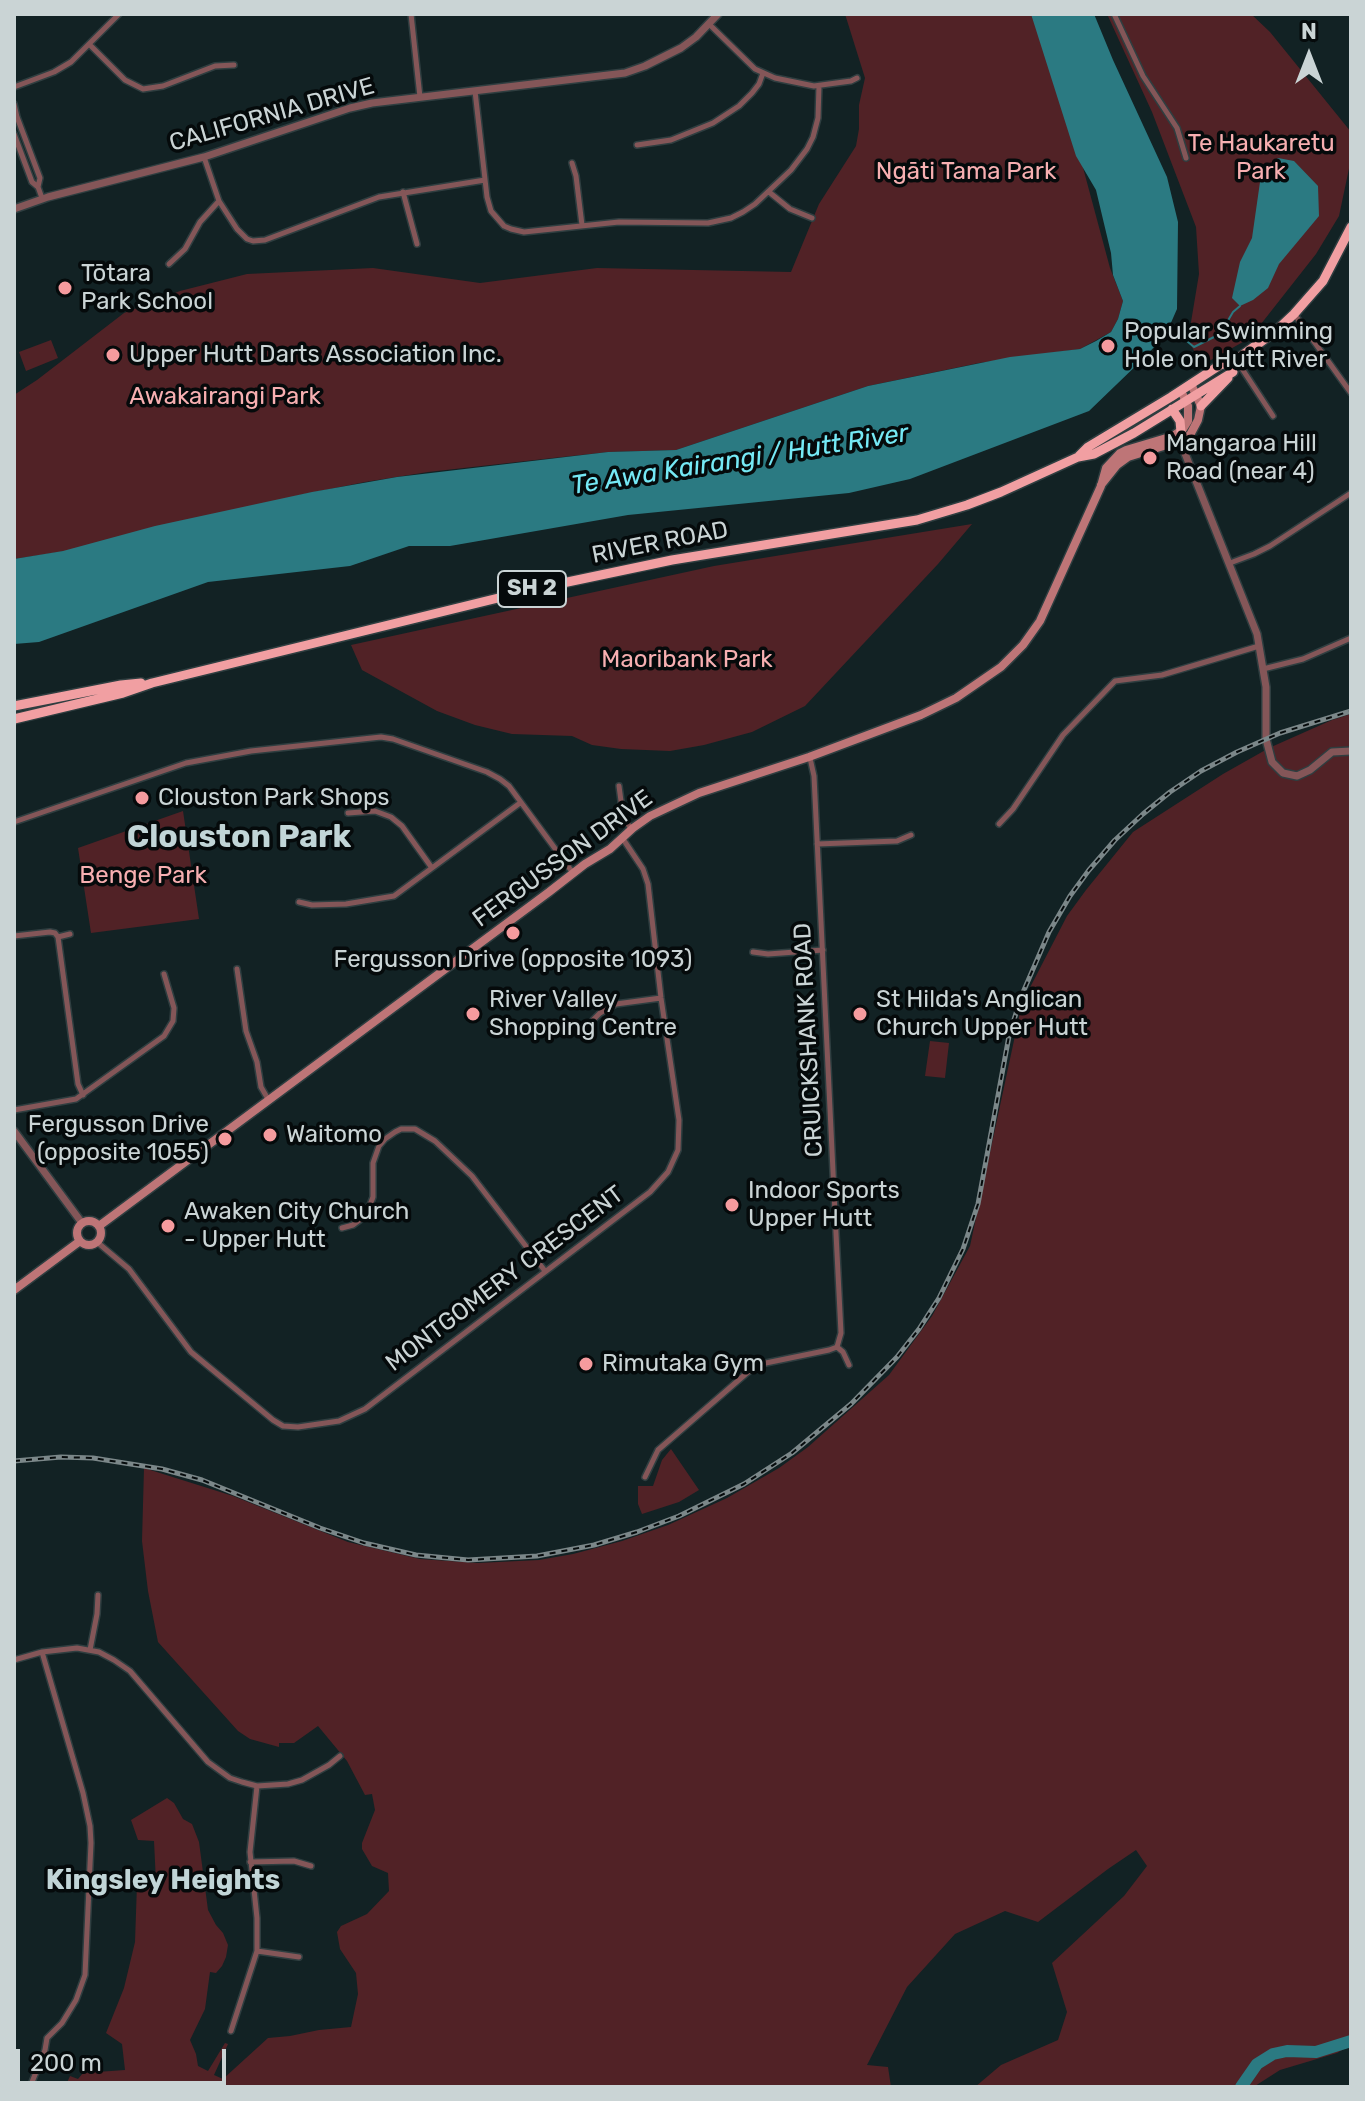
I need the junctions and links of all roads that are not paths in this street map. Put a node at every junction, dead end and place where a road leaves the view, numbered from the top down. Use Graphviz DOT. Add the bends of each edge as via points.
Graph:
graph roads {
  1 [pos="118,14"];
  2 [pos="411,14"];
  3 [pos="718,14"];
  4 [pos="1114,14"];
  5 [pos="709,24"];
  6 [pos="90,45"];
  7 [pos="234,65"];
  8 [pos="763,73"];
  9 [pos="857,78"];
  10 [pos="819,86"];
  11 [pos="14,87"];
  12 [pos="475,91"];
  13 [pos="420,98"];
  14 [pos="14,104"];
  15 [pos="14,134"];
  16 [pos="637,145"];
  17 [pos="204,157"];
  18 [pos="1186,158"];
  19 [pos="572,163"];
  20 [pos="485,180"];
  21 [pos="38,187"];
  22 [pos="403,192"];
  23 [pos="769,192"];
  24 [pos="42,198"];
  25 [pos="219,201"];
  26 [pos="14,209"];
  27 [pos="812,218"];
  28 [pos="582,225"];
  29 [pos="1351,227"];
  30 [pos="417,244"];
  31 [pos="169,264"];
  32 [pos="1294,314"];
  33 [pos="1236,360"];
  34 [pos="1233,372"];
  35 [pos="1191,384"];
  36 [pos="1351,393"];
  37 [pos="1196,394"];
  38 [pos="1183,396"];
  39 [pos="1201,406"];
  40 [pos="1172,409"];
  41 [pos="1273,416"];
  42 [pos="1179,436"];
  43 [pos="1078,457"];
  44 [pos="1351,493"];
  45 [pos="1230,563"];
  46 [pos="1351,638"];
  47 [pos="1259,646"];
  48 [pos="1263,669"];
  49 [pos="152,683"];
  50 [pos="14,706"];
  51 [pos="14,719"];
  52 [pos="1351,751"];
  53 [pos="809,757"];
  54 [pos="619,786"];
  55 [pos="520,803"];
  56 [pos="348,813"];
  57 [pos="14,822"];
  58 [pos="999,824"];
  59 [pos="632,830"];
  60 [pos="911,835"];
  61 [pos="623,839"];
  62 [pos="817,844"];
  63 [pos="432,868"];
  64 [pos="573,873"];
  65 [pos="299,902"];
  66 [pos="70,934"];
  67 [pos="14,936"];
  68 [pos="58,937"];
  69 [pos="823,950"];
  70 [pos="753,952"];
  71 [pos="237,969"];
  72 [pos="164,974"];
  73 [pos="661,998"];
  74 [pos="593,1020"];
  75 [pos="83,1095"];
  76 [pos="269,1100"];
  77 [pos="14,1110"];
  78 [pos="14,1131"];
  79 [pos="82,1223"];
  80 [pos="99,1226"];
  81 [pos="342,1228"];
  82 [pos="80,1241"];
  83 [pos="97,1242"];
  84 [pos="545,1271"];
  85 [pos="14,1290"];
  86 [pos="837,1347"];
  87 [pos="849,1365"];
  88 [pos="645,1477"];
  89 [pos="98,1595"];
  90 [pos="90,1650"];
  91 [pos="42,1652"];
  92 [pos="14,1660"];
  93 [pos="340,1756"];
  94 [pos="257,1786"];
  95 [pos="250,1862"];
  96 [pos="311,1866"];
  97 [pos="257,1951"];
  98 [pos="299,1957"];
  99 [pos="231,2031"];
  100 [pos="30,2087"];
  1 -- 6 [label="street"];
  2 -- 13 [label="street"];
  3 -- 5 [label="street, CALIFORNIA DRIVE"];
  4 -- 18 [label="street" via="1143,76 1177,128"];
  5 -- 8 [label="street"];
  5 -- 12 [label="street, CALIFORNIA DRIVE" via="673,53 625,73"];
  6 -- 7 [label="street" via="125,80 143,89"];
  6 -- 11 [label="street" via="64,67"];
  8 -- 10 [label="street"];
  8 -- 16 [label="street" via="739,106 703,129"];
  9 -- 10 [label="street"];
  10 -- 23 [label="street" via="813,137"];
  12 -- 13 [label="street, CALIFORNIA DRIVE"];
  12 -- 20 [label="street"];
  13 -- 17 [label="street, CALIFORNIA DRIVE" via="350,108"];
  14 -- 21 [label="street" via="40,178"];
  15 -- 21 [label="street"];
  17 -- 24 [label="street, CALIFORNIA DRIVE"];
  17 -- 25 [label="street"];
  19 -- 28 [label="street"];
  20 -- 22 [label="street"];
  20 -- 28 [label="street" via="491,211 511,229"];
  21 -- 24 [label="street"];
  22 -- 25 [label="street" via="260,241 242,235"];
  22 -- 30 [label="street"];
  23 -- 27 [label="street"];
  23 -- 28 [label="street" via="743,212 718,221"];
  24 -- 26 [label="street, CALIFORNIA DRIVE"];
  25 -- 31 [label="street"];
  29 -- 32 [label="highway, SH 2" via="1323,281"];
  32 -- 33 [label="highway, SH 2"];
  32 -- 36 [label="street"];
  33 -- 34 [label="highway"];
  33 -- 35 [label="highway, SH 2"];
  33 -- 41 [label="street"];
  34 -- 37 [label="highway, SH 2"];
  34 -- 39 [label="highway"];
  35 -- 37 [label="main road"];
  35 -- 38 [label="highway, SH 2"];
  37 -- 38 [label="highway, RIVER ROAD / SH 2"];
  37 -- 39 [label="main road"];
  38 -- 40 [label="highway, RIVER ROAD / SH 2"];
  38 -- 42 [label="main road" via="1188,421"];
  38 -- 43 [label="highway, RIVER ROAD / SH 2"];
  39 -- 42 [label="main road" via="1193,431"];
  40 -- 42 [label="highway" via="1180,421"];
  40 -- 43 [label="highway, RIVER ROAD / SH 2" via="1104,449"];
  42 -- 45 [label="street"];
  42 -- 53 [label="main road, FERGUSSON DRIVE" via="1140,444 1120,453 1106,468 1040,621 1001,667 921,715"];
  43 -- 49 [label="highway, RIVER ROAD / SH 2" via="1001,492 917,520 672,560 539,588"];
  44 -- 45 [label="street" via="1270,546"];
  45 -- 47 [label="street"];
  46 -- 48 [label="street"];
  47 -- 48 [label="street"];
  47 -- 58 [label="street" via="1162,675 1115,681 1066,730"];
  48 -- 52 [label="street" via="1266,739 1277,768 1301,775 1332,752"];
  49 -- 50 [label="highway, RIVER ROAD / SH 2"];
  49 -- 51 [label="highway, RIVER ROAD / SH 2"];
  53 -- 59 [label="main road, FERGUSSON DRIVE" via="699,793"];
  53 -- 62 [label="street, CRUICKSHANK ROAD"];
  54 -- 59 [label="street" via="623,816"];
  55 -- 57 [label="street" via="509,786 487,772 381,737 186,763"];
  55 -- 63 [label="street"];
  55 -- 64 [label="street"];
  56 -- 63 [label="street" via="375,811 391,817"];
  59 -- 61 [label="main road, FERGUSSON DRIVE"];
  60 -- 62 [label="street" via="897,841"];
  61 -- 64 [label="main road, FERGUSSON DRIVE"];
  61 -- 73 [label="street, MONTGOMERY CRESCENT" via="648,884"];
  62 -- 69 [label="street, CRUICKSHANK ROAD"];
  63 -- 65 [label="street" via="394,896 346,904"];
  64 -- 76 [label="main road, FERGUSSON DRIVE"];
  66 -- 68 [label="street"];
  67 -- 68 [label="street" via="50,932"];
  68 -- 75 [label="street"];
  69 -- 70 [label="street"];
  69 -- 86 [label="street, CRUICKSHANK ROAD" via="841,1333"];
  71 -- 76 [label="street" via="246,1031"];
  72 -- 75 [label="street" via="174,1008 171,1028"];
  73 -- 74 [label="street" via="616,1004"];
  73 -- 84 [label="street, MONTGOMERY CRESCENT" via="679,1120 678,1150 650,1192"];
  75 -- 77 [label="street"];
  76 -- 80 [label="main road, FERGUSSON DRIVE"];
  78 -- 79 [label="street"];
  79 -- 80 [label="main road"];
  79 -- 82 [label="main road" via="77,1231"];
  80 -- 83 [label="main road"];
  81 -- 84 [label="street" via="361,1219 370,1205 379,1146 401,1129 415,1129 472,1176"];
  82 -- 83 [label="main road"];
  82 -- 85 [label="main road"];
  83 -- 84 [label="street, MONTGOMERY CRESCENT" via="129,1269 191,1352 273,1420 289,1427 339,1421 365,1409"];
  86 -- 87 [label="street"];
  86 -- 88 [label="street" via="761,1364 748,1372 658,1450"];
  89 -- 90 [label="street"];
  90 -- 91 [label="street"];
  90 -- 94 [label="street" via="130,1671 210,1764 230,1778"];
  91 -- 92 [label="street"];
  91 -- 100 [label="street" via="85,1801 91,1843 85,1975 76,2000 47,2038"];
  93 -- 94 [label="street" via="302,1780"];
  94 -- 95 [label="street"];
  95 -- 96 [label="street"];
  95 -- 97 [label="street"];
  97 -- 98 [label="street"];
  97 -- 99 [label="street"];
}
